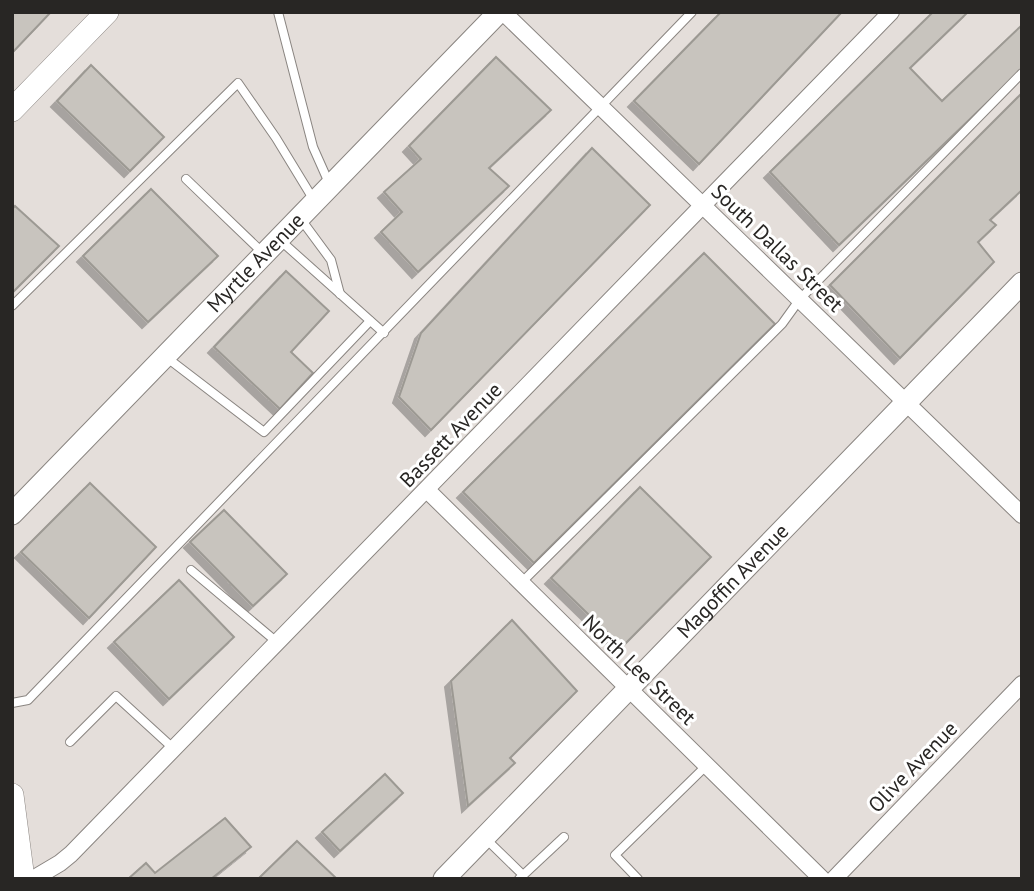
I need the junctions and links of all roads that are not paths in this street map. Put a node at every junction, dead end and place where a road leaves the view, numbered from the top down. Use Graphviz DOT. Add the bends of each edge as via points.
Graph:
graph roads {
  1 [pos="107,12"];
  2 [pos="278,12"];
  3 [pos="501,12"];
  4 [pos="692,12"];
  5 [pos="891,12"];
  6 [pos="1022,74"];
  7 [pos="602,108"];
  8 [pos="12,110"];
  9 [pos="186,178"];
  10 [pos="330,186"];
  11 [pos="315,202"];
  12 [pos="704,206"];
  13 [pos="300,218"];
  14 [pos="271,246"];
  15 [pos="1022,283"];
  16 [pos="340,294"];
  17 [pos="800,299"];
  18 [pos="12,306"];
  19 [pos="370,321"];
  20 [pos="384,333"];
  21 [pos="165,357"];
  22 [pos="906,402"];
  23 [pos="427,490"];
  24 [pos="12,514"];
  25 [pos="1022,515"];
  26 [pos="191,570"];
  27 [pos="521,584"];
  28 [pos="278,643"];
  29 [pos="1022,684"];
  30 [pos="627,688"];
  31 [pos="12,703"];
  32 [pos="70,741"];
  33 [pos="174,749"];
  34 [pos="706,765"];
  35 [pos="12,795"];
  36 [pos="14,827"];
  37 [pos="484,837"];
  38 [pos="564,837"];
  39 [pos="521,877"];
  40 [pos="23,879"];
  41 [pos="33,879"];
  42 [pos="444,879"];
  43 [pos="638,879"];
  44 [pos="822,879"];
  45 [pos="834,879"];
  1 -- 8 [label="main road"];
  2 -- 10 [label="lane" via="313,147"];
  3 -- 7 [label="street, South Dallas Street"];
  3 -- 10 [label="street, Myrtle Avenue"];
  4 -- 7 [label="lane"];
  5 -- 12 [label="street, Bassett Avenue"];
  6 -- 17 [label="lane"];
  7 -- 12 [label="street, South Dallas Street"];
  7 -- 20 [label="lane"];
  9 -- 14 [label="lane"];
  10 -- 11 [label="street, Myrtle Avenue"];
  11 -- 13 [label="street, Myrtle Avenue"];
  11 -- 18 [label="lane" via="238,83"];
  12 -- 17 [label="street, South Dallas Street"];
  12 -- 23 [label="street, Bassett Avenue"];
  13 -- 14 [label="street, Myrtle Avenue"];
  13 -- 16 [label="lane" via="331,260"];
  14 -- 16 [label="lane"];
  14 -- 21 [label="street, Myrtle Avenue"];
  15 -- 22 [label="street, Magoffin Avenue"];
  16 -- 19 [label="lane"];
  17 -- 22 [label="street, South Dallas Street"];
  17 -- 27 [label="lane" via="782,324"];
  19 -- 20 [label="lane"];
  19 -- 21 [label="lane" via="264,432"];
  20 -- 31 [label="lane" via="29,700"];
  21 -- 24 [label="street, Myrtle Avenue"];
  22 -- 25 [label="street, South Dallas Street"];
  22 -- 30 [label="street, Magoffin Avenue"];
  23 -- 27 [label="street, North Lee Street"];
  23 -- 28 [label="street, Bassett Avenue"];
  26 -- 28 [label="lane"];
  27 -- 30 [label="street, North Lee Street"];
  28 -- 33 [label="street, Bassett Avenue"];
  29 -- 45 [label="street, Olive Avenue"];
  30 -- 34 [label="street, North Lee Street"];
  30 -- 37 [label="street, Magoffin Avenue"];
  32 -- 33 [label="lane" via="117,696"];
  33 -- 41 [label="street, Bassett Avenue" via="71,854"];
  34 -- 43 [label="lane" via="615,855"];
  34 -- 44 [label="street, North Lee Street"];
  35 -- 36 [label="main road"];
  36 -- 40 [label="main road"];
  37 -- 39 [label="lane"];
  37 -- 42 [label="street, Magoffin Avenue"];
  38 -- 39 [label="lane"];
}
